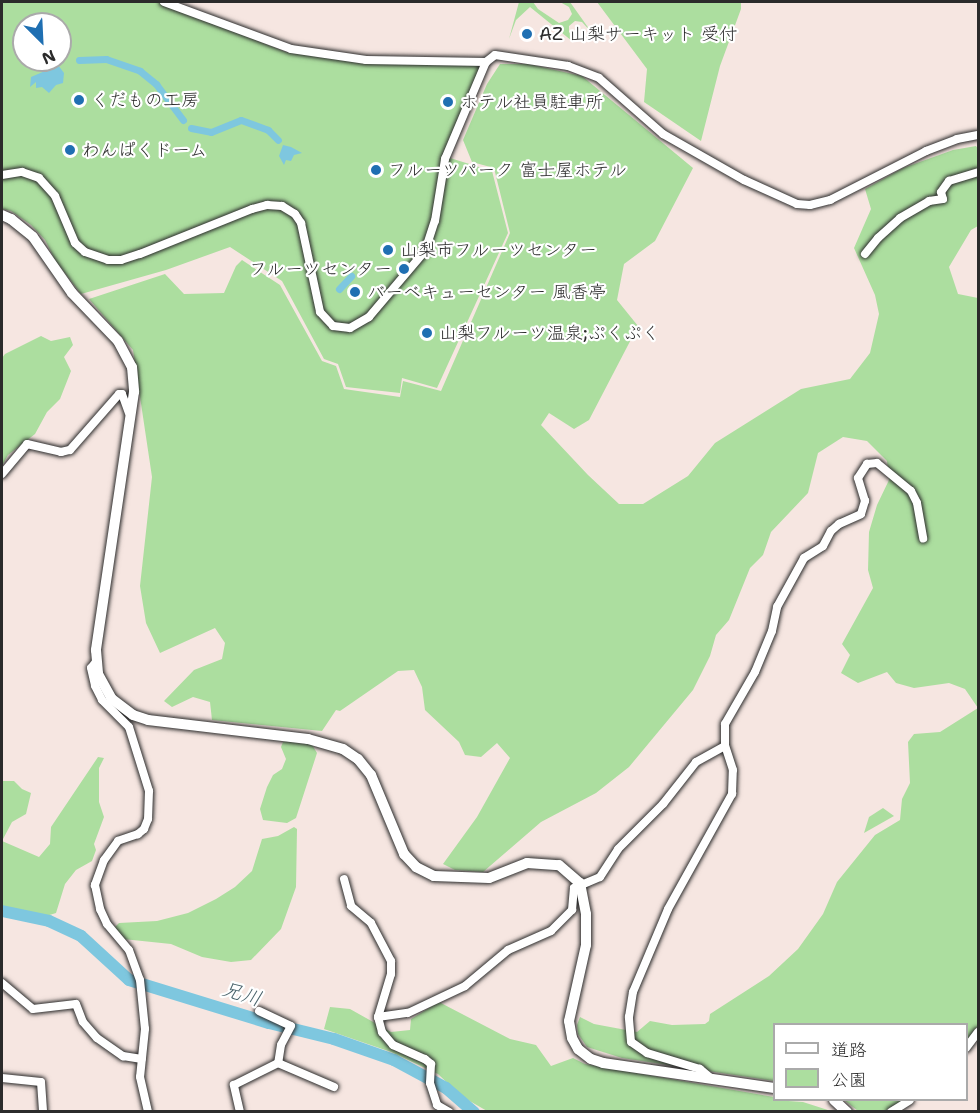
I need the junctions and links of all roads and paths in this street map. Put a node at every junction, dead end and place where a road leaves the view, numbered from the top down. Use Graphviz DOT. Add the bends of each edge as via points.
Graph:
graph roads {
  1 [pos="164,2"];
  2 [pos="486,62"];
  3 [pos="978,135"];
  4 [pos="978,172"];
  5 [pos="2,175"];
  6 [pos="2,215"];
  7 [pos="864,254"];
  8 [pos="131,416"];
  9 [pos="2,474"];
  10 [pos="923,538"];
  11 [pos="95,663"];
  12 [pos="725,746"];
  13 [pos="344,879"];
  14 [pos="580,884"];
  15 [pos="2,983"];
  16 [pos="259,1011"];
  17 [pos="378,1017"];
  18 [pos="978,1032"];
  19 [pos="968,1045"];
  20 [pos="142,1059"];
  21 [pos="278,1063"];
  22 [pos="2,1078"];
  23 [pos="712,1079"];
  24 [pos="334,1087"];
  25 [pos="773,1088"];
  26 [pos="835,1101"];
  27 [pos="908,1101"];
  28 [pos="43,1112"];
  29 [pos="148,1112"];
  30 [pos="240,1112"];
  31 [pos="449,1112"];
  32 [pos="848,1112"];
  33 [pos="891,1112"];
  1 -- 2 [label="street" via="298,51 366,60"];
  2 -- 3 [label="street" via="495,55 583,70 611,86 663,134 744,180 797,204 830,200 926,151"];
  2 -- 5 [label="street" via="445,159 435,221 425,251 369,317 350,328 333,326 320,312 301,223 282,206 252,209 140,254 108,260 85,252 75,243 55,196 39,178 22,172"];
  4 -- 7 [label="street" via="949,181 941,192 942,198 900,218"];
  6 -- 8 [label="street" via="33,237 72,293 118,341 132,367"];
  8 -- 9 [label="street" via="119,394 70,450 61,452 27,444"];
  8 -- 11 [label="street"];
  10 -- 12 [label="street" via="917,503 910,491 877,463 867,464 858,478 865,501 861,514 839,524 823,546 804,558 777,607 755,672 725,724"];
  11 -- 14 [label="street" via="112,699 141,718 308,739 343,749 365,765 400,846 424,872 445,879 489,878 527,862 544,862 559,866"];
  11 -- 20 [label="street" via="91,668 94,686 102,700 129,727 149,791 144,829 122,837 110,850 95,885 107,924 129,950 140,980 145,1029"];
  12 -- 14 [label="street" via="696,762 663,804 618,849 600,877"];
  12 -- 23 [label="street" via="734,770 732,794 668,909 633,992 629,1017 631,1042 647,1053 700,1069"];
  13 -- 17 [label="street" via="351,906 372,923 391,961"];
  14 -- 17 [label="street" via="574,888 572,910 551,931 508,950 465,986 408,1013"];
  14 -- 23 [label="street" via="587,936 569,1021 574,1044 603,1064"];
  15 -- 20 [label="street" via="33,1009 75,1004 83,1022 97,1038 123,1056"];
  16 -- 21 [label="street" via="291,1026 281,1045"];
  17 -- 31 [label="street" via="389,1042 431,1064 430,1083 437,1105"];
  18 -- 19 [label="street"];
  20 -- 29 [label="street" via="140,1077"];
  21 -- 24 [label="street"];
  21 -- 30 [label="street" via="234,1085"];
  22 -- 28 [label="street" via="41,1082"];
  23 -- 25 [label="street"];
  26 -- 32 [label="street"];
  27 -- 33 [label="street"];
}
